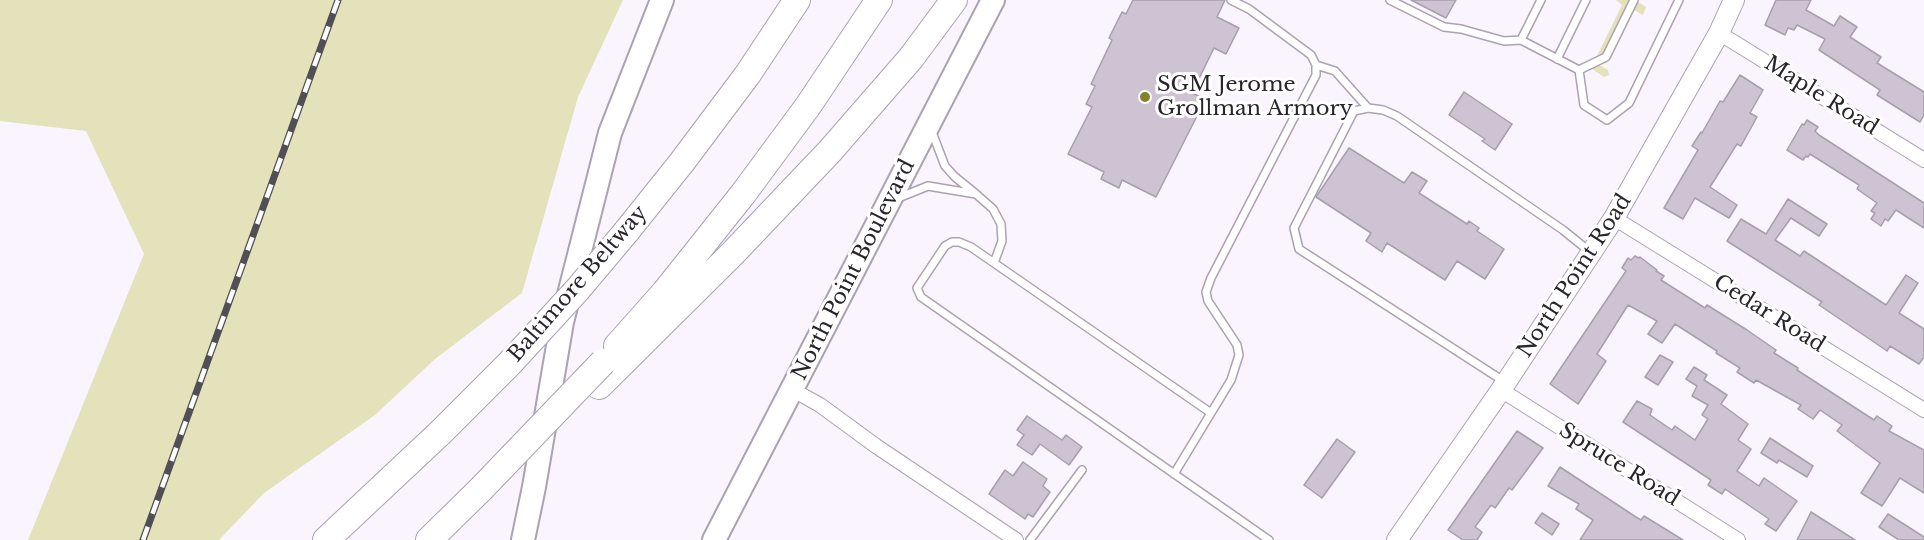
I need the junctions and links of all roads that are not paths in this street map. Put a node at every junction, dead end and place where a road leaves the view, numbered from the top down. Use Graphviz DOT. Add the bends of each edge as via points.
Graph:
graph roads {
  1 [pos="662,0"];
  2 [pos="780,0"];
  3 [pos="797,0"];
  4 [pos="879,0"];
  5 [pos="954,0"];
  6 [pos="993,0"];
  7 [pos="1231,0"];
  8 [pos="1390,0"];
  9 [pos="1541,0"];
  10 [pos="1587,0"];
  11 [pos="1634,0"];
  12 [pos="1679,0"];
  13 [pos="1734,0"];
  14 [pos="1719,33"];
  15 [pos="1521,40"];
  16 [pos="1557,59"];
  17 [pos="1316,65"];
  18 [pos="1579,70"];
  19 [pos="1368,108"];
  20 [pos="929,124"];
  21 [pos="1924,160"];
  22 [pos="976,194"];
  23 [pos="887,202"];
  24 [pos="1614,218"];
  25 [pos="626,232"];
  26 [pos="1591,253"];
  27 [pos="994,263"];
  28 [pos="601,374"];
  29 [pos="1504,387"];
  30 [pos="793,390"];
  31 [pos="1924,410"];
  32 [pos="1210,413"];
  33 [pos="757,455"];
  34 [pos="1082,470"];
  35 [pos="1174,474"];
  36 [pos="534,487"];
  37 [pos="379,492"];
  38 [pos="1011,539"];
  39 [pos="316,540"];
  40 [pos="326,540"];
  41 [pos="429,540"];
  42 [pos="523,540"];
  43 [pos="532,540"];
  44 [pos="697,540"];
  45 [pos="714,540"];
  46 [pos="1030,540"];
  47 [pos="1269,540"];
  48 [pos="1397,540"];
  49 [pos="1738,540"];
  1 -- 36 [label="main road" via="608,144 562,322"];
  2 -- 25 [label="highway"];
  3 -- 25 [label="highway, Baltimore Beltway" via="747,74"];
  4 -- 28 [label="highway" via="743,194"];
  5 -- 28 [label="highway" via="911,58 830,152 732,253"];
  6 -- 20 [label="main road, North Point Boulevard"];
  7 -- 17 [label="lane" via="1311,54"];
  8 -- 15 [label="lane" via="1444,27 1504,41"];
  9 -- 15 [label="lane"];
  10 -- 16 [label="lane"];
  11 -- 18 [label="lane" via="1606,57"];
  12 -- 18 [label="lane" via="1629,103 1607,120 1584,105"];
  13 -- 14 [label="street, North Point Road"];
  14 -- 21 [label="street, Maple Road"];
  14 -- 24 [label="street, North Point Road"];
  15 -- 16 [label="lane"];
  16 -- 18 [label="lane"];
  17 -- 19 [label="lane" via="1335,71"];
  17 -- 32 [label="lane" via="1316,75 1206,291 1239,355 1231,380"];
  19 -- 26 [label="lane" via="1397,116"];
  19 -- 29 [label="lane" via="1354,111 1294,228 1299,249"];
  20 -- 22 [label="lane" via="945,166"];
  20 -- 23 [label="main road, North Point Boulevard"];
  22 -- 23 [label="lane" via="928,186"];
  22 -- 27 [label="lane" via="993,209 1001,224 1002,241"];
  23 -- 30 [label="main road, North Point Boulevard"];
  24 -- 26 [label="street, North Point Road"];
  24 -- 31 [label="street, Cedar Road"];
  25 -- 37 [label="highway, Baltimore Beltway, bridge" via="511,362"];
  26 -- 29 [label="street, North Point Road"];
  27 -- 32 [label="lane"];
  27 -- 35 [label="lane" via="971,247 952,242 945,246 917,288 921,297"];
  28 -- 41 [label="highway, bridge"];
  29 -- 48 [label="street, North Point Road"];
  29 -- 49 [label="street, Spruce Road"];
  30 -- 33 [label="main road, North Point Boulevard"];
  30 -- 38 [label="street"];
  32 -- 35 [label="lane"];
  33 -- 44 [label="main road"];
  33 -- 45 [label="main road, North Point Boulevard"];
  34 -- 46 [label="lane"];
  35 -- 47 [label="lane"];
  36 -- 42 [label="main road"];
  36 -- 43 [label="main road"];
  37 -- 39 [label="highway"];
  37 -- 40 [label="highway, Baltimore Beltway"];
}
